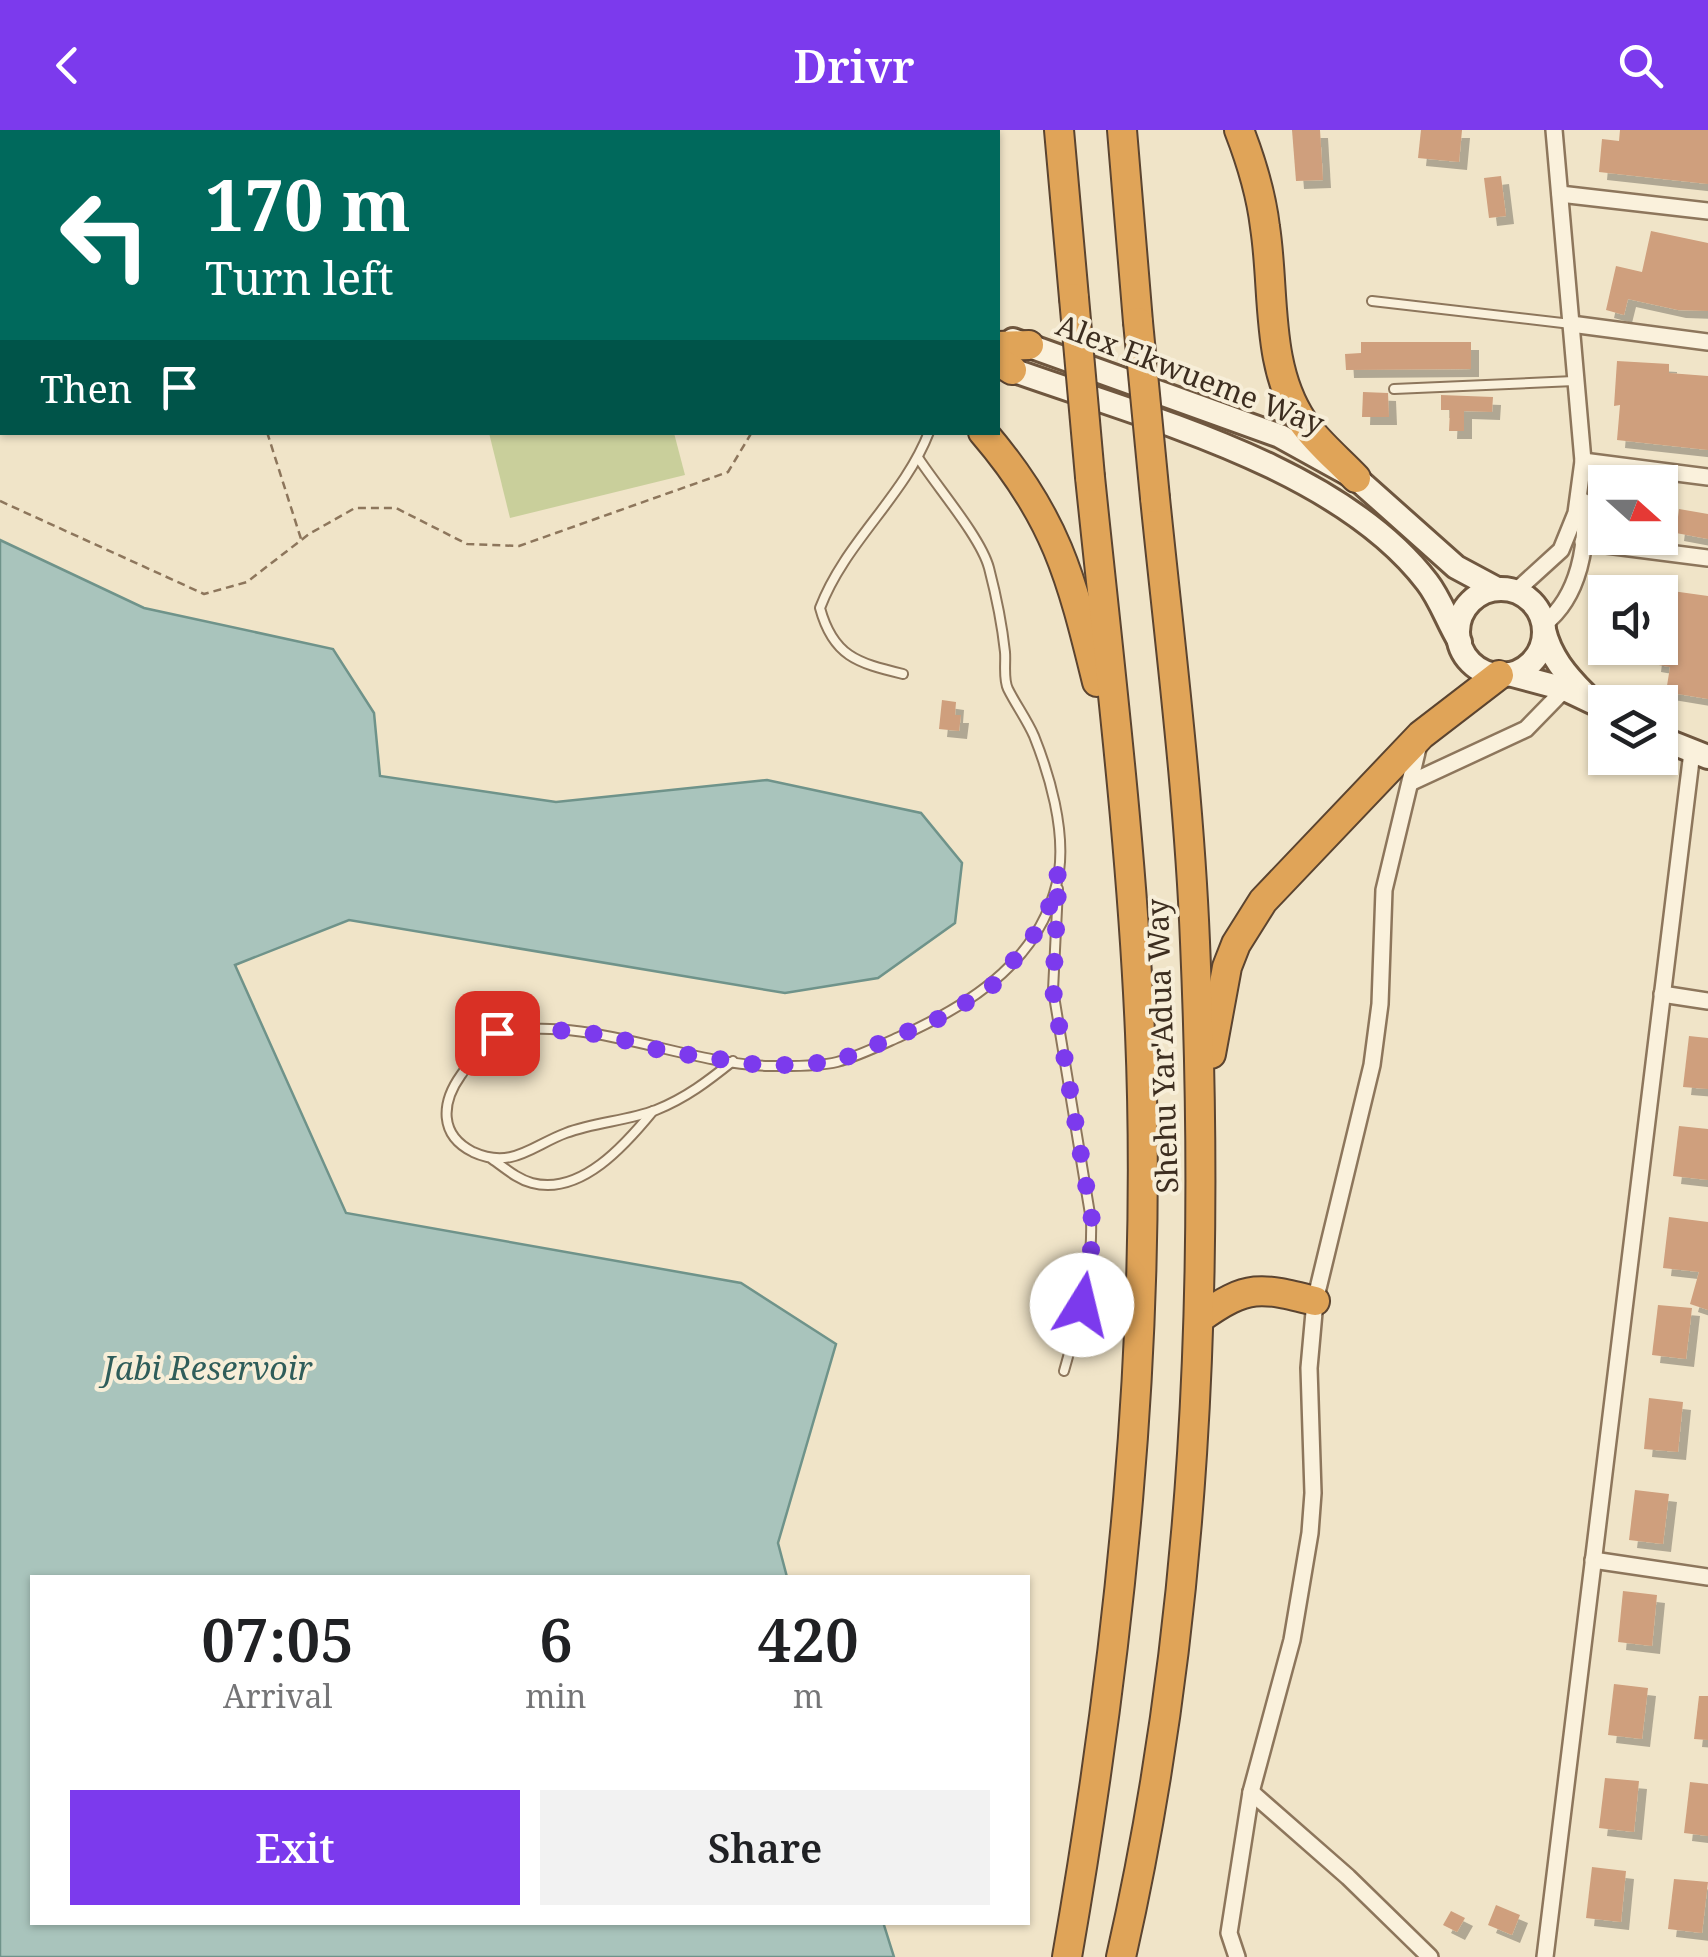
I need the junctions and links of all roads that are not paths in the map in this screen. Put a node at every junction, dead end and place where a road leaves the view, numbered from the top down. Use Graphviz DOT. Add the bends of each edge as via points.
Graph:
graph roads {
  1 [pos="1058,130"];
  2 [pos="1122,130"];
  3 [pos="1239,130"];
  4 [pos="1554,130"];
  5 [pos="1560,194"];
  6 [pos="1708,211"];
  7 [pos="1372,301"];
  8 [pos="1572,324"];
  9 [pos="1000,337"];
  10 [pos="1708,342"];
  11 [pos="1029,346"];
  12 [pos="1001,361"];
  13 [pos="1576,381"];
  14 [pos="1394,389"];
  15 [pos="928,435"];
  16 [pos="985,435"];
  17 [pos="919,459"];
  18 [pos="1583,461"];
  19 [pos="1708,477"];
  20 [pos="1356,478"];
  21 [pos="1581,487"];
  22 [pos="1584,542"];
  23 [pos="1708,558"];
  24 [pos="1507,590"];
  25 [pos="1544,627"];
  26 [pos="1460,642"];
  27 [pos="903,674"];
  28 [pos="1504,674"];
  29 [pos="1565,689"];
  30 [pos="1588,694"];
  31 [pos="1588,699"];
  32 [pos="1421,735"];
  33 [pos="1700,754"];
  34 [pos="1122,782"];
  35 [pos="1412,782"];
  36 [pos="1059,870"];
  37 [pos="1662,994"];
  38 [pos="1708,1001"];
  39 [pos="733,1061"];
  40 [pos="654,1111"];
  41 [pos="492,1158"];
  42 [pos="1200,1170"];
  43 [pos="1315,1301"];
  44 [pos="1200,1318"];
  45 [pos="1064,1371"];
  46 [pos="1593,1560"];
  47 [pos="1708,1577"];
  48 [pos="1251,1792"];
  49 [pos="1067,1957"];
  50 [pos="1121,1957"];
  51 [pos="1237,1957"];
  52 [pos="1430,1957"];
  53 [pos="1545,1957"];
  1 -- 34 [label="highway, Shehu Yar'Adua Way, bridge"];
  2 -- 42 [label="highway, Shehu Yar'Adua Way, bridge" via="1188,828"];
  3 -- 20 [label="highway" via="1266,228 1283,377 1303,422"];
  4 -- 5 [label="street"];
  5 -- 6 [label="street"];
  5 -- 8 [label="street"];
  7 -- 8 [label="lane"];
  8 -- 10 [label="street"];
  8 -- 13 [label="street"];
  9 -- 11 [label="street, Alex Ekwueme Way"];
  11 -- 12 [label="highway"];
  11 -- 20 [label="street, Alex Ekwueme Way" via="1280,436"];
  12 -- 26 [label="street, Alex Ekwueme Way" via="1235,450 1318,490 1404,556 1428,583"];
  13 -- 14 [label="lane"];
  13 -- 18 [label="street"];
  15 -- 17 [label="lane"];
  16 -- 34 [label="highway" via="1034,496 1067,569"];
  17 -- 27 [label="lane" via="840,567 820,608 834,641 854,660"];
  17 -- 36 [label="lane" via="986,556 1006,686 1047,776"];
  18 -- 19 [label="street"];
  18 -- 21 [label="street"];
  20 -- 24 [label="street, Alex Ekwueme Way" via="1456,567"];
  21 -- 22 [label="street"];
  21 -- 24 [label="street" via="1561,550"];
  22 -- 23 [label="street"];
  22 -- 25 [label="street" via="1565,602"];
  24 -- 25 [label="street" via="1539,610"];
  24 -- 26 [label="street" via="1471,602 1462,614"];
  25 -- 28 [label="street" via="1538,655"];
  25 -- 30 [label="street" via="1558,662"];
  26 -- 28 [label="street" via="1476,667"];
  28 -- 29 [label="street"];
  28 -- 32 [label="highway"];
  29 -- 31 [label="street"];
  29 -- 35 [label="street" via="1526,730"];
  32 -- 35 [label="street"];
  32 -- 42 [label="highway" via="1278,882 1236,944 1218,1006"];
  33 -- 37 [label="street"];
  34 -- 49 [label="highway, Shehu Yar'Adua Way" via="1141,1050 1136,1386 1110,1674"];
  35 -- 43 [label="street" via="1384,890 1372,1065"];
  36 -- 39 [label="lane" via="1031,940 992,986 945,1016 835,1062"];
  36 -- 45 [label="lane" via="1053,990 1092,1220 1082,1305"];
  37 -- 38 [label="street"];
  37 -- 46 [label="street"];
  39 -- 40 [label="lane" via="698,1090"];
  39 -- 41 [label="lane" via="606,1035 535,1028 497,1033 446,1100 448,1128 468,1149"];
  40 -- 41 [label="lane" via="564,1133 526,1155"];
  40 -- 41 [label="lane" via="612,1156 566,1183 534,1184"];
  42 -- 44 [label="highway, Shehu Yar'Adua Way"];
  43 -- 44 [label="highway" via="1263,1288 1224,1301"];
  43 -- 48 [label="street" via="1310,1532 1292,1640"];
  44 -- 50 [label="highway, Shehu Yar'Adua Way" via="1195,1446 1169,1702"];
  46 -- 47 [label="street"];
  46 -- 53 [label="street"];
  48 -- 51 [label="street" via="1229,1932"];
  48 -- 52 [label="street"];
}
